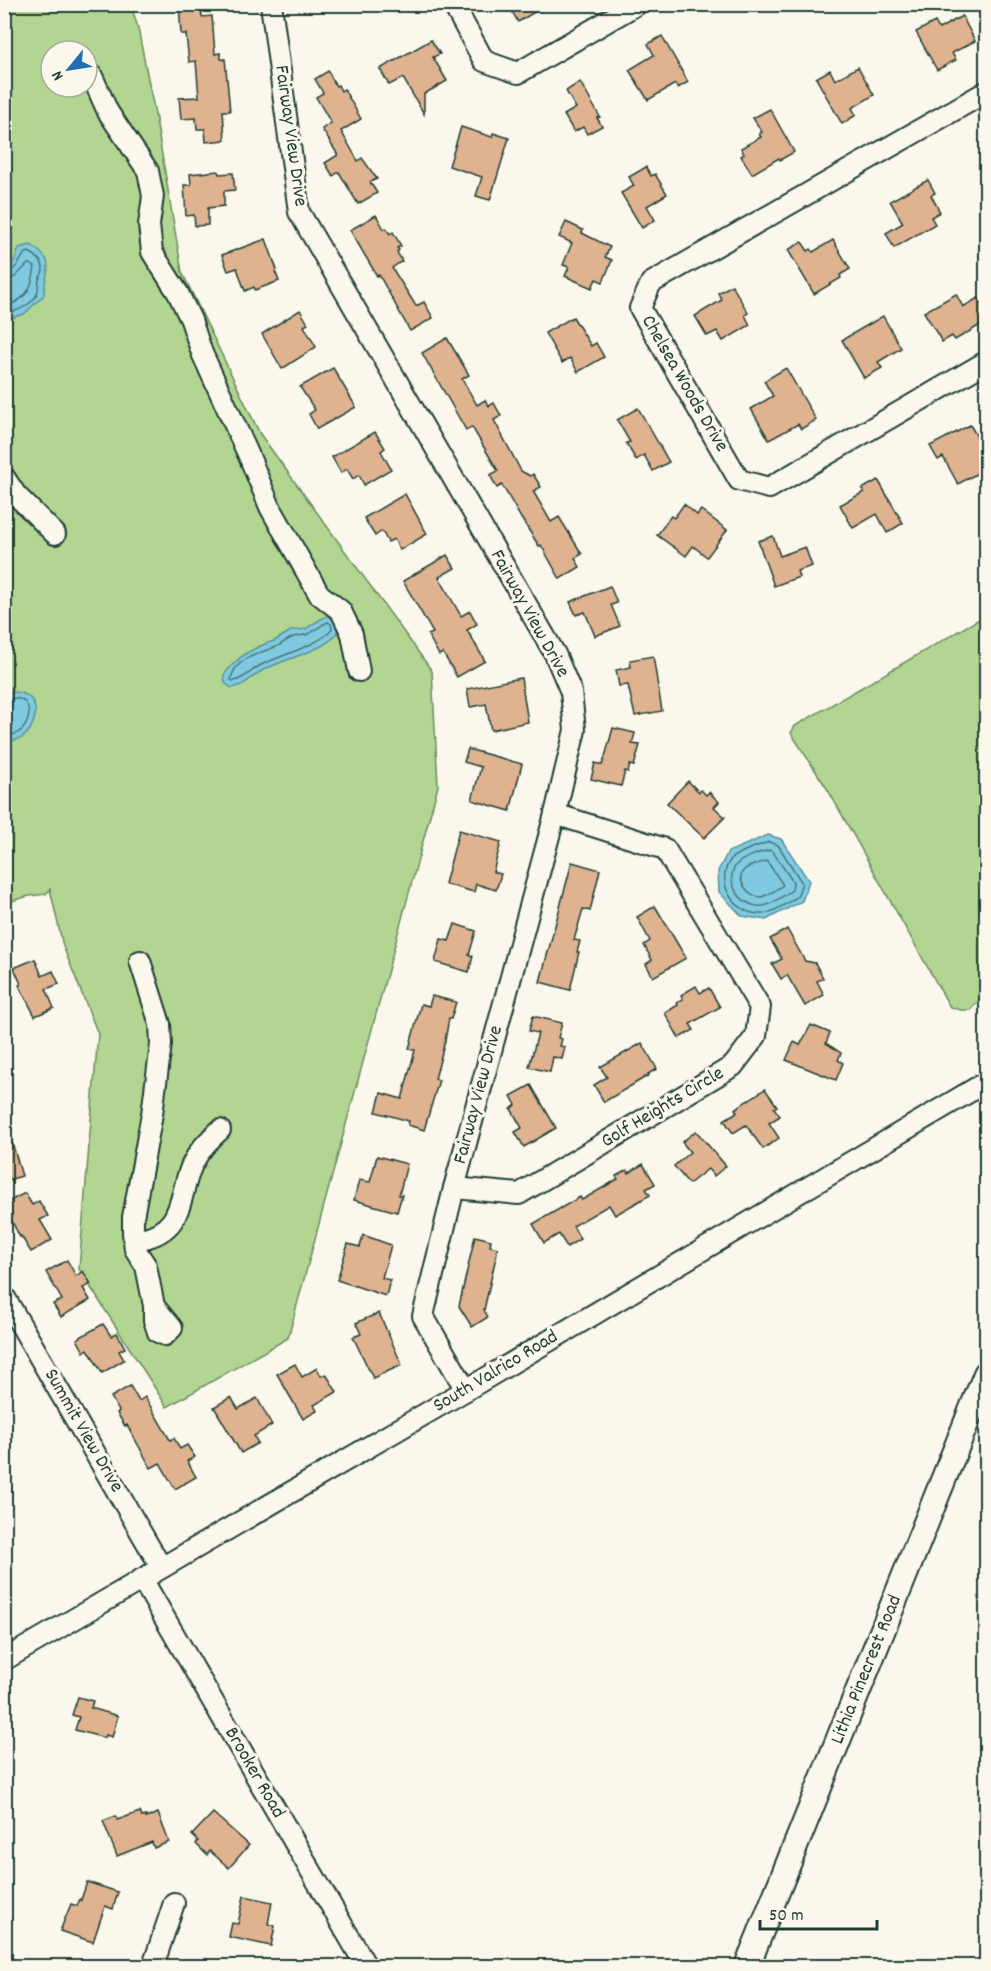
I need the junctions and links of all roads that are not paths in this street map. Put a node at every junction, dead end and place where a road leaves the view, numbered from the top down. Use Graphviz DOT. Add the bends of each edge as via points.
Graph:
graph roads {
  1 [pos="272,4"];
  2 [pos="453,4"];
  3 [pos="637,4"];
  4 [pos="99,92"];
  5 [pos="987,92"];
  6 [pos="987,362"];
  7 [pos="4,477"];
  8 [pos="55,534"];
  9 [pos="359,671"];
  10 [pos="555,814"];
  11 [pos="140,962"];
  12 [pos="987,1082"];
  13 [pos="220,1130"];
  14 [pos="454,1188"];
  15 [pos="133,1232"];
  16 [pos="153,1236"];
  17 [pos="146,1266"];
  18 [pos="4,1296"];
  19 [pos="154,1306"];
  20 [pos="987,1374"];
  21 [pos="466,1390"];
  22 [pos="161,1567"];
  23 [pos="142,1579"];
  24 [pos="4,1660"];
  25 [pos="174,1903"];
  26 [pos="153,1966"];
  27 [pos="366,1966"];
  28 [pos="747,1966"];
  1 -- 10 [label="street, Fairway View Drive" via="299,212 555,654 571,692 575,730"];
  2 -- 3 [label="street" via="484,61 518,73"];
  4 -- 9 [label="street" via="148,171 153,196 149,225 152,252 191,320 270,507 320,594 341,611 352,634"];
  5 -- 6 [label="street, Chelsea Woods Drive" via="651,283 640,308 739,480 769,488"];
  7 -- 8 [label="street" via="16,495"];
  10 -- 14 [label="street, Fairway View Drive"];
  10 -- 14 [label="street, Golf Heights Circle" via="665,849 760,1007 756,1036 733,1066 519,1194"];
  11 -- 15 [label="street" via="160,1024 161,1044"];
  12 -- 21 [label="street, South Valrico Road"];
  13 -- 16 [label="street" via="202,1147 178,1214"];
  14 -- 21 [label="street, Fairway View Drive" via="423,1316"];
  15 -- 16 [label="street" via="141,1239"];
  15 -- 17 [label="street" via="135,1249"];
  16 -- 17 [label="street" via="153,1252"];
  17 -- 19 [label="street"];
  18 -- 22 [label="street, Summit View Drive"];
  20 -- 28 [label="main road, Lithia Pinecrest Road"];
  21 -- 22 [label="street, South Valrico Road"];
  22 -- 23 [label="street, South Valrico Road"];
  23 -- 24 [label="street, South Valrico Road"];
  23 -- 27 [label="street, Brooker Road"];
  25 -- 26 [label="street"];
}
